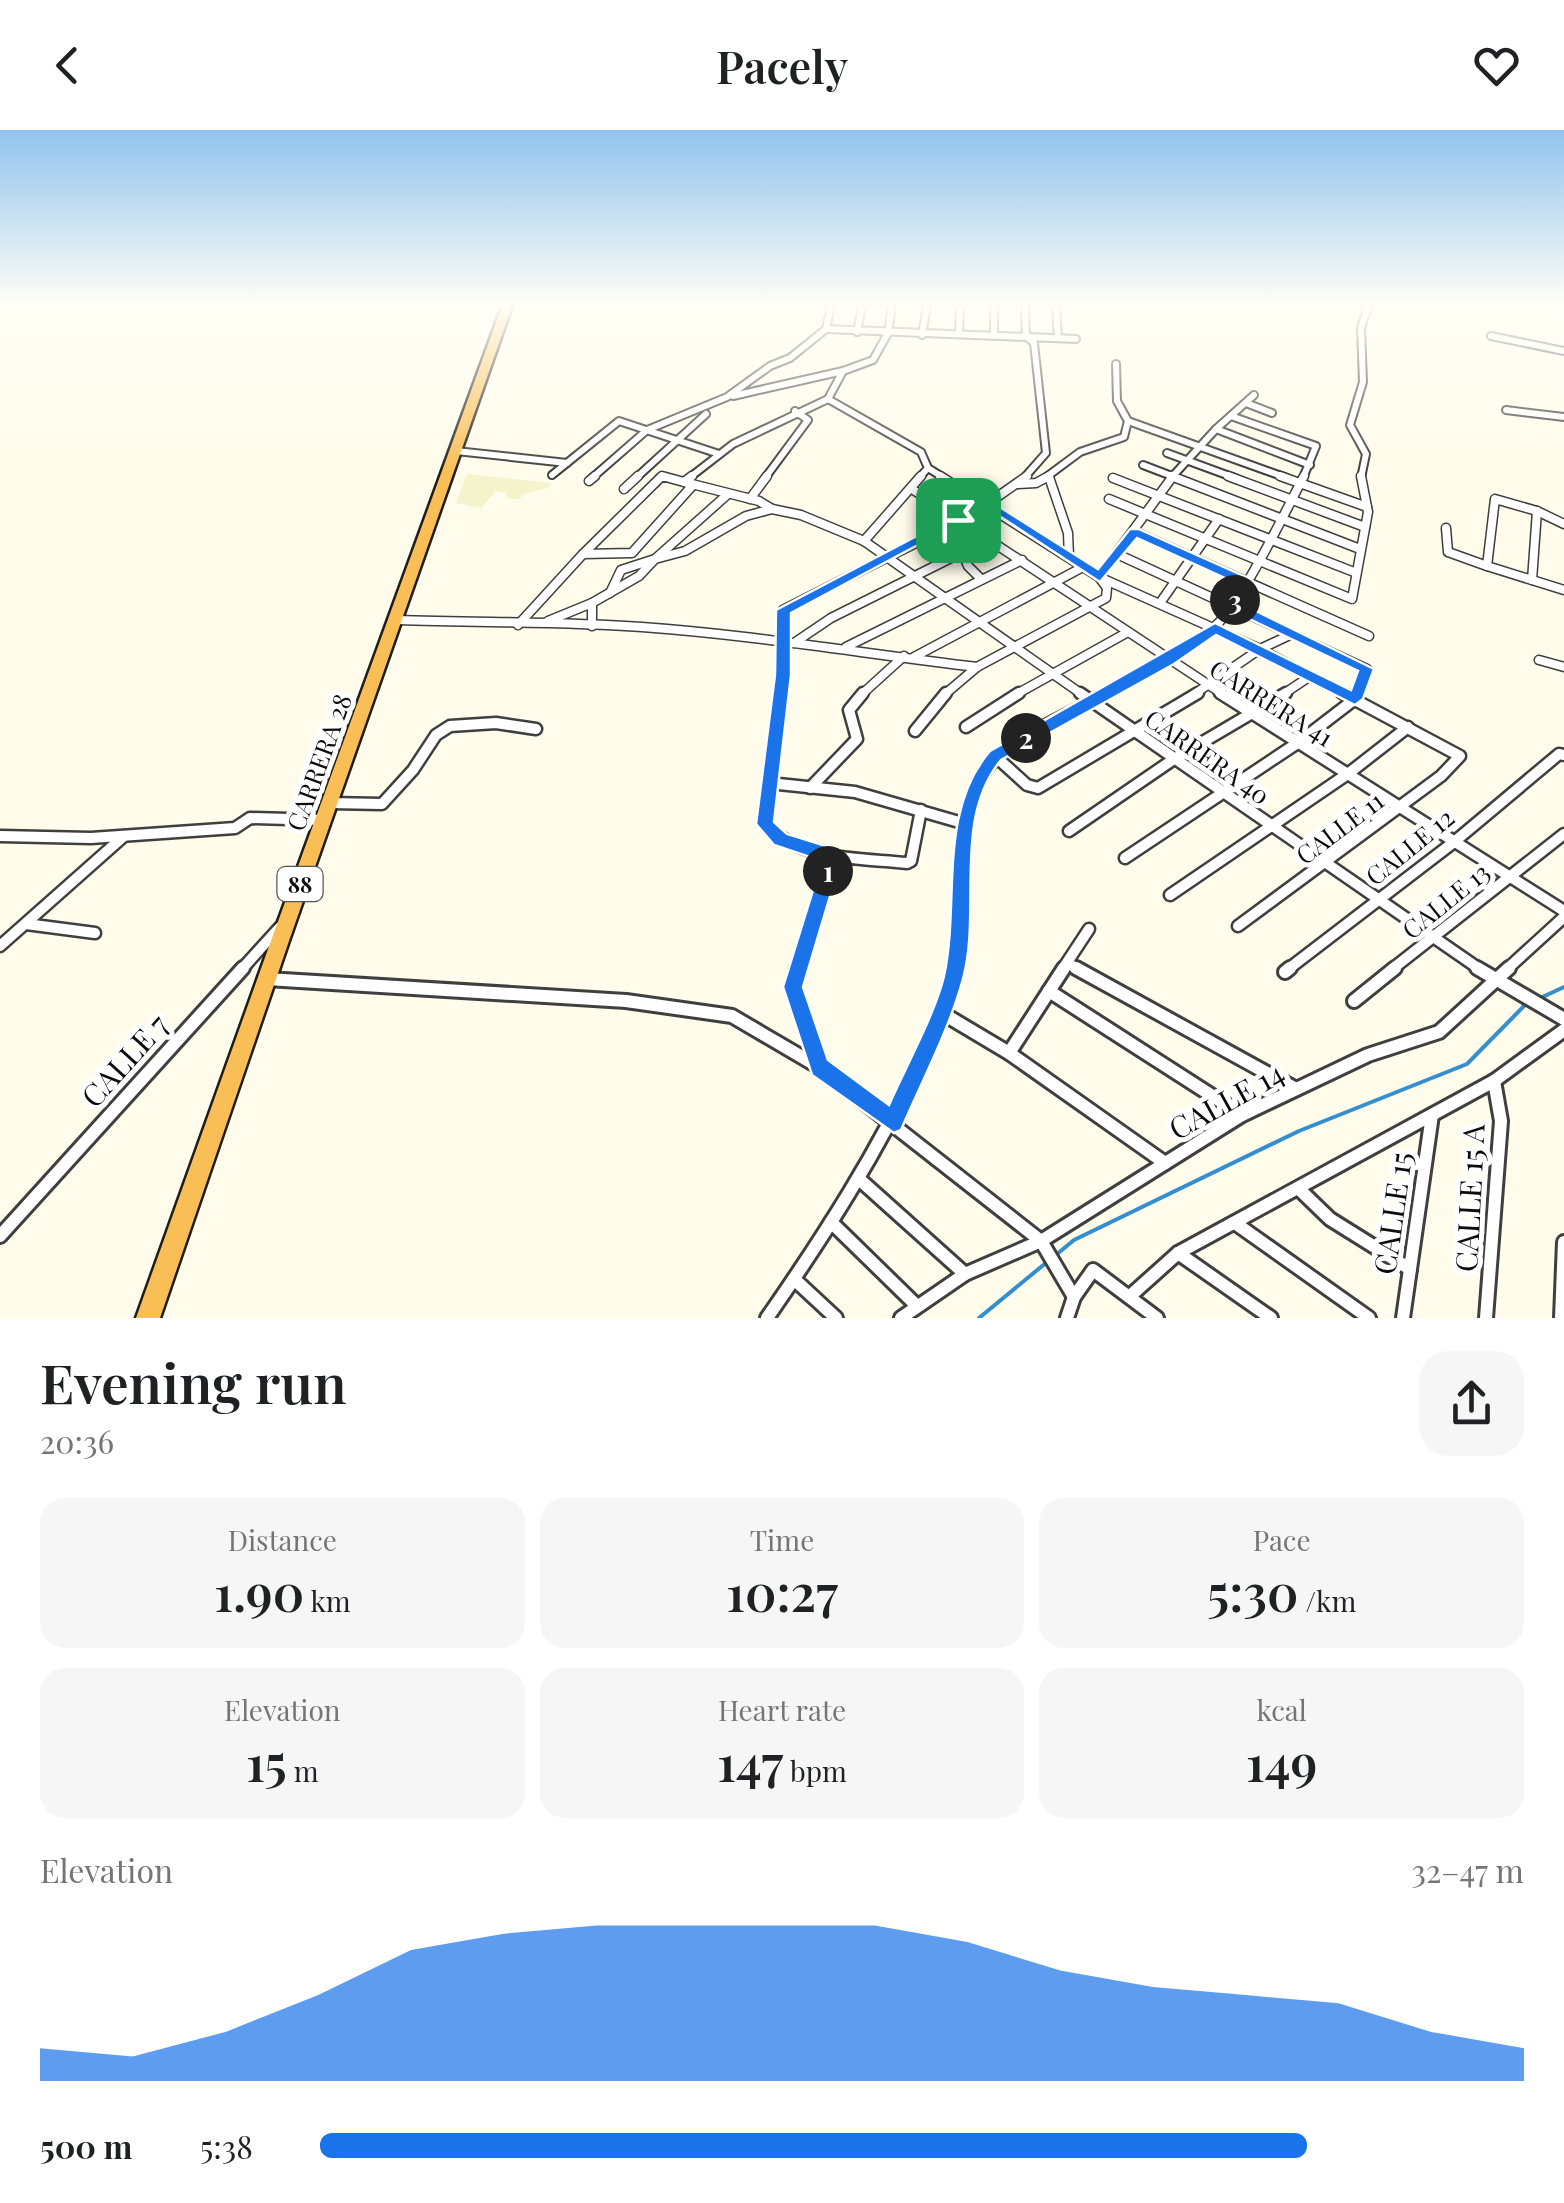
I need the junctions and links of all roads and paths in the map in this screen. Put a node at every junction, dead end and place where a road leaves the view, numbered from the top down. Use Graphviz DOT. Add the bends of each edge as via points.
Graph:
graph roads {
  1 [pos="487,361"];
  2 [pos="781,361"];
  3 [pos="870,361"];
  4 [pos="1036,361"];
  5 [pos="1363,361"];
  6 [pos="1116,364"];
  7 [pos="843,371"];
  8 [pos="1254,395"];
  9 [pos="727,397"];
  10 [pos="828,399"];
  11 [pos="1246,403"];
  12 [pos="1506,410"];
  13 [pos="796,411"];
  14 [pos="1272,412"];
  15 [pos="706,414"];
  16 [pos="1231,416"];
  17 [pos="1564,417"];
  18 [pos="1128,421"];
  19 [pos="1216,429"];
  20 [pos="647,430"];
  21 [pos="677,440"];
  22 [pos="1200,444"];
  23 [pos="456,450"];
  24 [pos="1168,453"];
  25 [pos="719,454"];
  26 [pos="1186,460"];
  27 [pos="567,463"];
  28 [pos="927,463"];
  29 [pos="1310,465"];
  30 [pos="1143,466"];
  31 [pos="552,475"];
  32 [pos="1049,476"];
  33 [pos="1172,476"];
  34 [pos="1113,478"];
  35 [pos="589,481"];
  36 [pos="688,483"];
  37 [pos="1018,484"];
  38 [pos="1300,484"];
  39 [pos="624,489"];
  40 [pos="912,490"];
  41 [pos="728,494"];
  42 [pos="1160,496"];
  43 [pos="750,499"];
  44 [pos="1109,499"];
  45 [pos="1291,501"];
  46 [pos="987,502"];
  47 [pos="1367,507"];
  48 [pos="772,510"];
  49 [pos="1536,511"];
  50 [pos="1147,514"];
  51 [pos="958,520"];
  52 [pos="1219,520"];
  53 [pos="1280,520"];
  54 [pos="1564,524"];
  55 [pos="1365,527"];
  56 [pos="1446,528"];
  57 [pos="1135,532"];
  58 [pos="1207,539"];
  59 [pos="987,540"];
  60 [pos="1270,540"];
  61 [pos="864,542"];
  62 [pos="1360,549"];
  63 [pos="962,552"];
  64 [pos="583,554"];
  65 [pos="885,554"];
  66 [pos="1118,554"];
  67 [pos="1070,556"];
  68 [pos="1194,557"];
  69 [pos="654,560"];
  70 [pos="1022,560"];
  71 [pos="1258,561"];
  72 [pos="1487,566"];
  73 [pos="1083,567"];
  74 [pos="1354,572"];
  75 [pos="914,575"];
  76 [pos="1100,577"];
  77 [pos="982,578"];
  78 [pos="1179,579"];
  79 [pos="1532,580"];
  80 [pos="1052,581"];
  81 [pos="1246,582"];
  82 [pos="1564,590"];
  83 [pos="610,593"];
  84 [pos="947,598"];
  85 [pos="1160,602"];
  86 [pos="592,604"];
  87 [pos="1232,604"];
  88 [pos="1088,606"];
  89 [pos="783,610"];
  90 [pos="397,620"];
  91 [pos="978,621"];
  92 [pos="548,622"];
  93 [pos="518,625"];
  94 [pos="592,626"];
  95 [pos="1215,628"];
  96 [pos="1128,632"];
  97 [pos="1292,634"];
  98 [pos="1369,636"];
  99 [pos="782,641"];
  100 [pos="794,642"];
  101 [pos="844,648"];
  102 [pos="1016,648"];
  103 [pos="1260,649"];
  104 [pos="909,656"];
  105 [pos="1168,660"];
  106 [pos="1539,660"];
  107 [pos="977,667"];
  108 [pos="1564,667"];
  109 [pos="1050,674"];
  110 [pos="1309,677"];
  111 [pos="1209,686"];
  112 [pos="1355,699"];
  113 [pos="1092,704"];
  114 [pos="1255,714"];
  115 [pos="966,727"];
  116 [pos="1408,728"];
  117 [pos="536,729"];
  118 [pos="916,731"];
  119 [pos="1135,732"];
  120 [pos="1299,742"];
  121 [pos="999,753"];
  122 [pos="1562,754"];
  123 [pos="1174,759"];
  124 [pos="1350,773"];
  125 [pos="769,783"];
  126 [pos="810,788"];
  127 [pos="1220,792"];
  128 [pos="1400,806"];
  129 [pos="921,810"];
  130 [pos="327,812"];
  131 [pos="966,824"];
  132 [pos="1269,825"];
  133 [pos="1069,830"];
  134 [pos="126,834"];
  135 [pos="1564,834"];
  136 [pos="0,836"];
  137 [pos="91,838"];
  138 [pos="1454,842"];
  139 [pos="99,856"];
  140 [pos="833,856"];
  141 [pos="1125,858"];
  142 [pos="1323,864"];
  143 [pos="1510,876"];
  144 [pos="1170,894"];
  145 [pos="1378,900"];
  146 [pos="1564,914"];
  147 [pos="287,920"];
  148 [pos="26,924"];
  149 [pos="1238,926"];
  150 [pos="1089,929"];
  151 [pos="95,933"];
  152 [pos="1433,938"];
  153 [pos="0,946"];
  154 [pos="1067,963"];
  155 [pos="1285,972"];
  156 [pos="264,978"];
  157 [pos="1501,984"];
  158 [pos="1049,991"];
  159 [pos="1354,1001"];
  160 [pos="1544,1008"];
  161 [pos="942,1013"];
  162 [pos="1564,1019"];
  163 [pos="1564,1030"];
  164 [pos="1010,1052"];
  165 [pos="819,1067"];
  166 [pos="1494,1081"];
  167 [pos="1296,1089"];
  168 [pos="1242,1115"];
  169 [pos="1432,1115"];
  170 [pos="894,1122"];
  171 [pos="1166,1164"];
  172 [pos="859,1180"];
  173 [pos="1299,1188"];
  174 [pos="831,1222"];
  175 [pos="1235,1223"];
  176 [pos="0,1236"];
  177 [pos="1564,1242"];
  178 [pos="1044,1244"];
  179 [pos="1178,1253"];
  180 [pos="1410,1269"];
  181 [pos="965,1274"];
  182 [pos="794,1280"];
  183 [pos="1130,1296"];
  184 [pos="1074,1297"];
  185 [pos="917,1306"];
  186 [pos="148,1318"];
  187 [pos="767,1318"];
  188 [pos="836,1318"];
  189 [pos="902,1318"];
  190 [pos="1067,1318"];
  191 [pos="1157,1318"];
  192 [pos="1271,1318"];
  193 [pos="1369,1318"];
  194 [pos="1403,1318"];
  195 [pos="1486,1318"];
  196 [pos="1561,1318"];
  1 -- 23 [label="highway, 88"];
  2 -- 9 [label="street"];
  3 -- 7 [label="street"];
  4 -- 37 [label="street" via="1046,453"];
  5 -- 47 [label="street" via="1350,425 1366,454 1360,472"];
  6 -- 18 [label="street" via="1117,400"];
  7 -- 9 [label="street"];
  7 -- 10 [label="street"];
  8 -- 11 [label="street"];
  9 -- 20 [label="street"];
  10 -- 13 [label="street"];
  10 -- 28 [label="street"];
  11 -- 14 [label="street"];
  11 -- 16 [label="street"];
  12 -- 17 [label="street"];
  13 -- 25 [label="street"];
  13 -- 43 [label="street" via="808,420"];
  15 -- 21 [label="street"];
  16 -- 19 [label="street"];
  16 -- 29 [label="street" via="1316,446"];
  18 -- 22 [label="street"];
  18 -- 32 [label="street" via="1115,445 1085,449"];
  19 -- 22 [label="street"];
  19 -- 29 [label="street"];
  20 -- 21 [label="street"];
  20 -- 27 [label="street" via="618,421"];
  20 -- 35 [label="street"];
  21 -- 25 [label="street"];
  21 -- 39 [label="street"];
  22 -- 26 [label="street"];
  22 -- 38 [label="street"];
  23 -- 27 [label="street"];
  23 -- 90 [label="highway, CARRERA 28 / 88"];
  24 -- 26 [label="street"];
  25 -- 36 [label="street"];
  26 -- 33 [label="street"];
  26 -- 45 [label="street"];
  27 -- 31 [label="street"];
  28 -- 40 [label="street"];
  28 -- 46 [label="street"];
  29 -- 38 [label="street"];
  30 -- 33 [label="street"];
  32 -- 37 [label="street"];
  32 -- 67 [label="street"];
  33 -- 42 [label="street"];
  33 -- 53 [label="street"];
  34 -- 42 [label="street"];
  36 -- 41 [label="street, CARRERA 40"];
  36 -- 64 [label="street" via="662,476"];
  36 -- 64 [label="street" via="632,553"];
  37 -- 46 [label="street"];
  38 -- 45 [label="street"];
  38 -- 47 [label="street"];
  40 -- 51 [label="street, CARRERA 41"];
  40 -- 61 [label="street"];
  41 -- 43 [label="street, CARRERA 40"];
  41 -- 69 [label="street"];
  42 -- 50 [label="street"];
  42 -- 52 [label="street"];
  43 -- 48 [label="street, CARRERA 40"];
  44 -- 50 [label="street"];
  45 -- 53 [label="street"];
  45 -- 55 [label="street"];
  46 -- 51 [label="street"];
  46 -- 67 [label="street"];
  47 -- 55 [label="street"];
  48 -- 61 [label="street, CARRERA 40" via="802,515"];
  48 -- 69 [label="street"];
  49 -- 54 [label="street"];
  49 -- 72 [label="street" via="1495,498"];
  49 -- 79 [label="street"];
  50 -- 57 [label="street"];
  50 -- 58 [label="street"];
  51 -- 59 [label="street, CARRERA 41"];
  51 -- 65 [label="street"];
  52 -- 58 [label="street"];
  52 -- 60 [label="street"];
  53 -- 60 [label="street"];
  53 -- 62 [label="street"];
  55 -- 62 [label="street"];
  56 -- 72 [label="street" via="1448,552"];
  57 -- 66 [label="street"];
  57 -- 68 [label="street"];
  58 -- 68 [label="street"];
  58 -- 71 [label="street"];
  59 -- 63 [label="street"];
  59 -- 70 [label="street, CARRERA 41"];
  60 -- 71 [label="street"];
  60 -- 74 [label="street"];
  61 -- 65 [label="street, CARRERA 40"];
  62 -- 74 [label="street"];
  63 -- 75 [label="street"];
  63 -- 77 [label="street"];
  64 -- 93 [label="street"];
  65 -- 75 [label="street, CARRERA 40"];
  65 -- 89 [label="street"];
  66 -- 76 [label="street"];
  66 -- 78 [label="street"];
  67 -- 73 [label="street"];
  68 -- 78 [label="street"];
  68 -- 81 [label="street"];
  69 -- 83 [label="street"];
  69 -- 83 [label="street" via="621,570"];
  70 -- 77 [label="street"];
  70 -- 80 [label="street, CARRERA 41"];
  71 -- 74 [label="street" via="1352,599"];
  71 -- 81 [label="street"];
  72 -- 79 [label="street"];
  73 -- 76 [label="street"];
  73 -- 80 [label="street"];
  75 -- 84 [label="street, CARRERA 40"];
  75 -- 100 [label="street"];
  76 -- 85 [label="street"];
  76 -- 88 [label="street" via="1107,596"];
  77 -- 84 [label="street"];
  78 -- 85 [label="street"];
  78 -- 87 [label="street"];
  79 -- 82 [label="street"];
  80 -- 88 [label="street, CARRERA 41"];
  80 -- 91 [label="street"];
  81 -- 87 [label="street"];
  81 -- 98 [label="street"];
  83 -- 86 [label="street"];
  84 -- 91 [label="street, CARRERA 40"];
  84 -- 101 [label="street"];
  85 -- 95 [label="street"];
  86 -- 92 [label="street"];
  86 -- 94 [label="street"];
  87 -- 95 [label="street"];
  87 -- 97 [label="street"];
  88 -- 96 [label="street, CARRERA 41"];
  88 -- 102 [label="street"];
  89 -- 99 [label="street"];
  90 -- 93 [label="street"];
  90 -- 130 [label="highway, CARRERA 28 / 88"];
  91 -- 102 [label="street, CARRERA 40"];
  91 -- 104 [label="street"];
  92 -- 93 [label="street"];
  92 -- 94 [label="street"];
  94 -- 99 [label="street"];
  95 -- 103 [label="street"];
  95 -- 105 [label="street"];
  96 -- 105 [label="street, CARRERA 41"];
  96 -- 109 [label="street"];
  97 -- 103 [label="street"];
  97 -- 112 [label="street" via="1367,669"];
  99 -- 100 [label="street"];
  99 -- 125 [label="street"];
  100 -- 101 [label="street"];
  101 -- 104 [label="street"];
  102 -- 107 [label="street"];
  102 -- 109 [label="street, CARRERA 40"];
  103 -- 110 [label="street"];
  103 -- 111 [label="street"];
  104 -- 107 [label="street"];
  104 -- 126 [label="street" via="868,686 849,710 857,739"];
  105 -- 111 [label="street, CARRERA 41"];
  105 -- 113 [label="street"];
  106 -- 108 [label="street"];
  107 -- 118 [label="street" via="948,690"];
  109 -- 113 [label="street, CARRERA 40"];
  109 -- 115 [label="street"];
  110 -- 112 [label="street"];
  110 -- 114 [label="street"];
  111 -- 114 [label="street, CARRERA 41"];
  111 -- 119 [label="street"];
  112 -- 116 [label="street"];
  112 -- 120 [label="street"];
  113 -- 119 [label="street, CARRERA 40"];
  113 -- 121 [label="street"];
  114 -- 120 [label="street, CARRERA 41"];
  114 -- 123 [label="street"];
  116 -- 124 [label="street"];
  116 -- 128 [label="street, CALLE 11" via="1460,756"];
  117 -- 130 [label="street" via="450,726 382,804"];
  119 -- 121 [label="street" via="1038,788 1027,785"];
  119 -- 123 [label="street, CARRERA 40"];
  120 -- 124 [label="street, CARRERA 41"];
  120 -- 127 [label="street"];
  121 -- 131 [label="street" via="984,769"];
  122 -- 138 [label="street, CALLE 12"];
  123 -- 127 [label="street, CARRERA 40"];
  123 -- 133 [label="street"];
  124 -- 128 [label="street, CARRERA 41"];
  124 -- 132 [label="street"];
  125 -- 126 [label="street"];
  125 -- 140 [label="street" via="765,824 771,833"];
  126 -- 129 [label="street"];
  127 -- 132 [label="street, CARRERA 40"];
  127 -- 141 [label="street"];
  128 -- 138 [label="street, CARRERA 41"];
  128 -- 142 [label="street, CALLE 11"];
  129 -- 131 [label="street"];
  129 -- 140 [label="street" via="911,861"];
  130 -- 134 [label="street" via="250,818 234,828"];
  130 -- 147 [label="highway, CARRERA 28 / 88"];
  131 -- 161 [label="street" via="954,977"];
  132 -- 142 [label="street, CARRERA 40"];
  132 -- 144 [label="street"];
  134 -- 137 [label="street"];
  134 -- 139 [label="street"];
  135 -- 143 [label="street, CALLE 13"];
  136 -- 137 [label="street"];
  137 -- 139 [label="street"];
  138 -- 143 [label="street, CARRERA 41"];
  138 -- 145 [label="street, CALLE 12"];
  139 -- 148 [label="street"];
  140 -- 165 [label="street" via="793,987"];
  142 -- 145 [label="street, CARRERA 40"];
  142 -- 149 [label="street, CALLE 11"];
  143 -- 146 [label="street, CARRERA 41"];
  143 -- 152 [label="street, CALLE 13"];
  145 -- 152 [label="street, CARRERA 40"];
  145 -- 155 [label="street, CALLE 12"];
  146 -- 157 [label="street, CALLE 14"];
  147 -- 156 [label="highway, CARRERA 28 / 88"];
  147 -- 176 [label="street, CALLE 7"];
  148 -- 151 [label="street"];
  148 -- 153 [label="street"];
  150 -- 154 [label="street"];
  152 -- 157 [label="street, CARRERA 40"];
  152 -- 159 [label="street, CALLE 13"];
  154 -- 158 [label="street"];
  154 -- 167 [label="street"];
  156 -- 165 [label="street" via="570,996 732,1016"];
  156 -- 186 [label="highway, CARRERA 28 / 88"];
  157 -- 160 [label="street, CARRERA 40"];
  157 -- 167 [label="street, CALLE 14" via="1439,1032"];
  158 -- 164 [label="street"];
  158 -- 168 [label="street"];
  160 -- 162 [label="street, CARRERA 40"];
  161 -- 164 [label="street"];
  161 -- 170 [label="street"];
  163 -- 166 [label="street"];
  164 -- 171 [label="street"];
  165 -- 170 [label="street"];
  166 -- 169 [label="street"];
  166 -- 195 [label="street, CALLE 15 A" via="1502,1121"];
  167 -- 168 [label="street, CALLE 14"];
  168 -- 171 [label="street, CALLE 14"];
  169 -- 173 [label="street"];
  169 -- 180 [label="street, CALLE 15"];
  170 -- 172 [label="street"];
  170 -- 178 [label="street"];
  171 -- 178 [label="street, CALLE 14"];
  172 -- 174 [label="street"];
  172 -- 181 [label="street"];
  173 -- 175 [label="street"];
  173 -- 180 [label="street" via="1330,1219"];
  174 -- 182 [label="street"];
  174 -- 185 [label="street"];
  175 -- 179 [label="street"];
  175 -- 193 [label="street"];
  177 -- 196 [label="street"];
  178 -- 181 [label="street, CALLE 14"];
  178 -- 184 [label="street"];
  179 -- 183 [label="street"];
  179 -- 192 [label="street"];
  180 -- 194 [label="street, CALLE 15"];
  181 -- 185 [label="street, CALLE 14"];
  182 -- 187 [label="street"];
  182 -- 188 [label="street"];
  183 -- 184 [label="street" via="1094,1270"];
  183 -- 191 [label="street"];
  184 -- 190 [label="street"];
  185 -- 189 [label="street, CALLE 14"];
}
